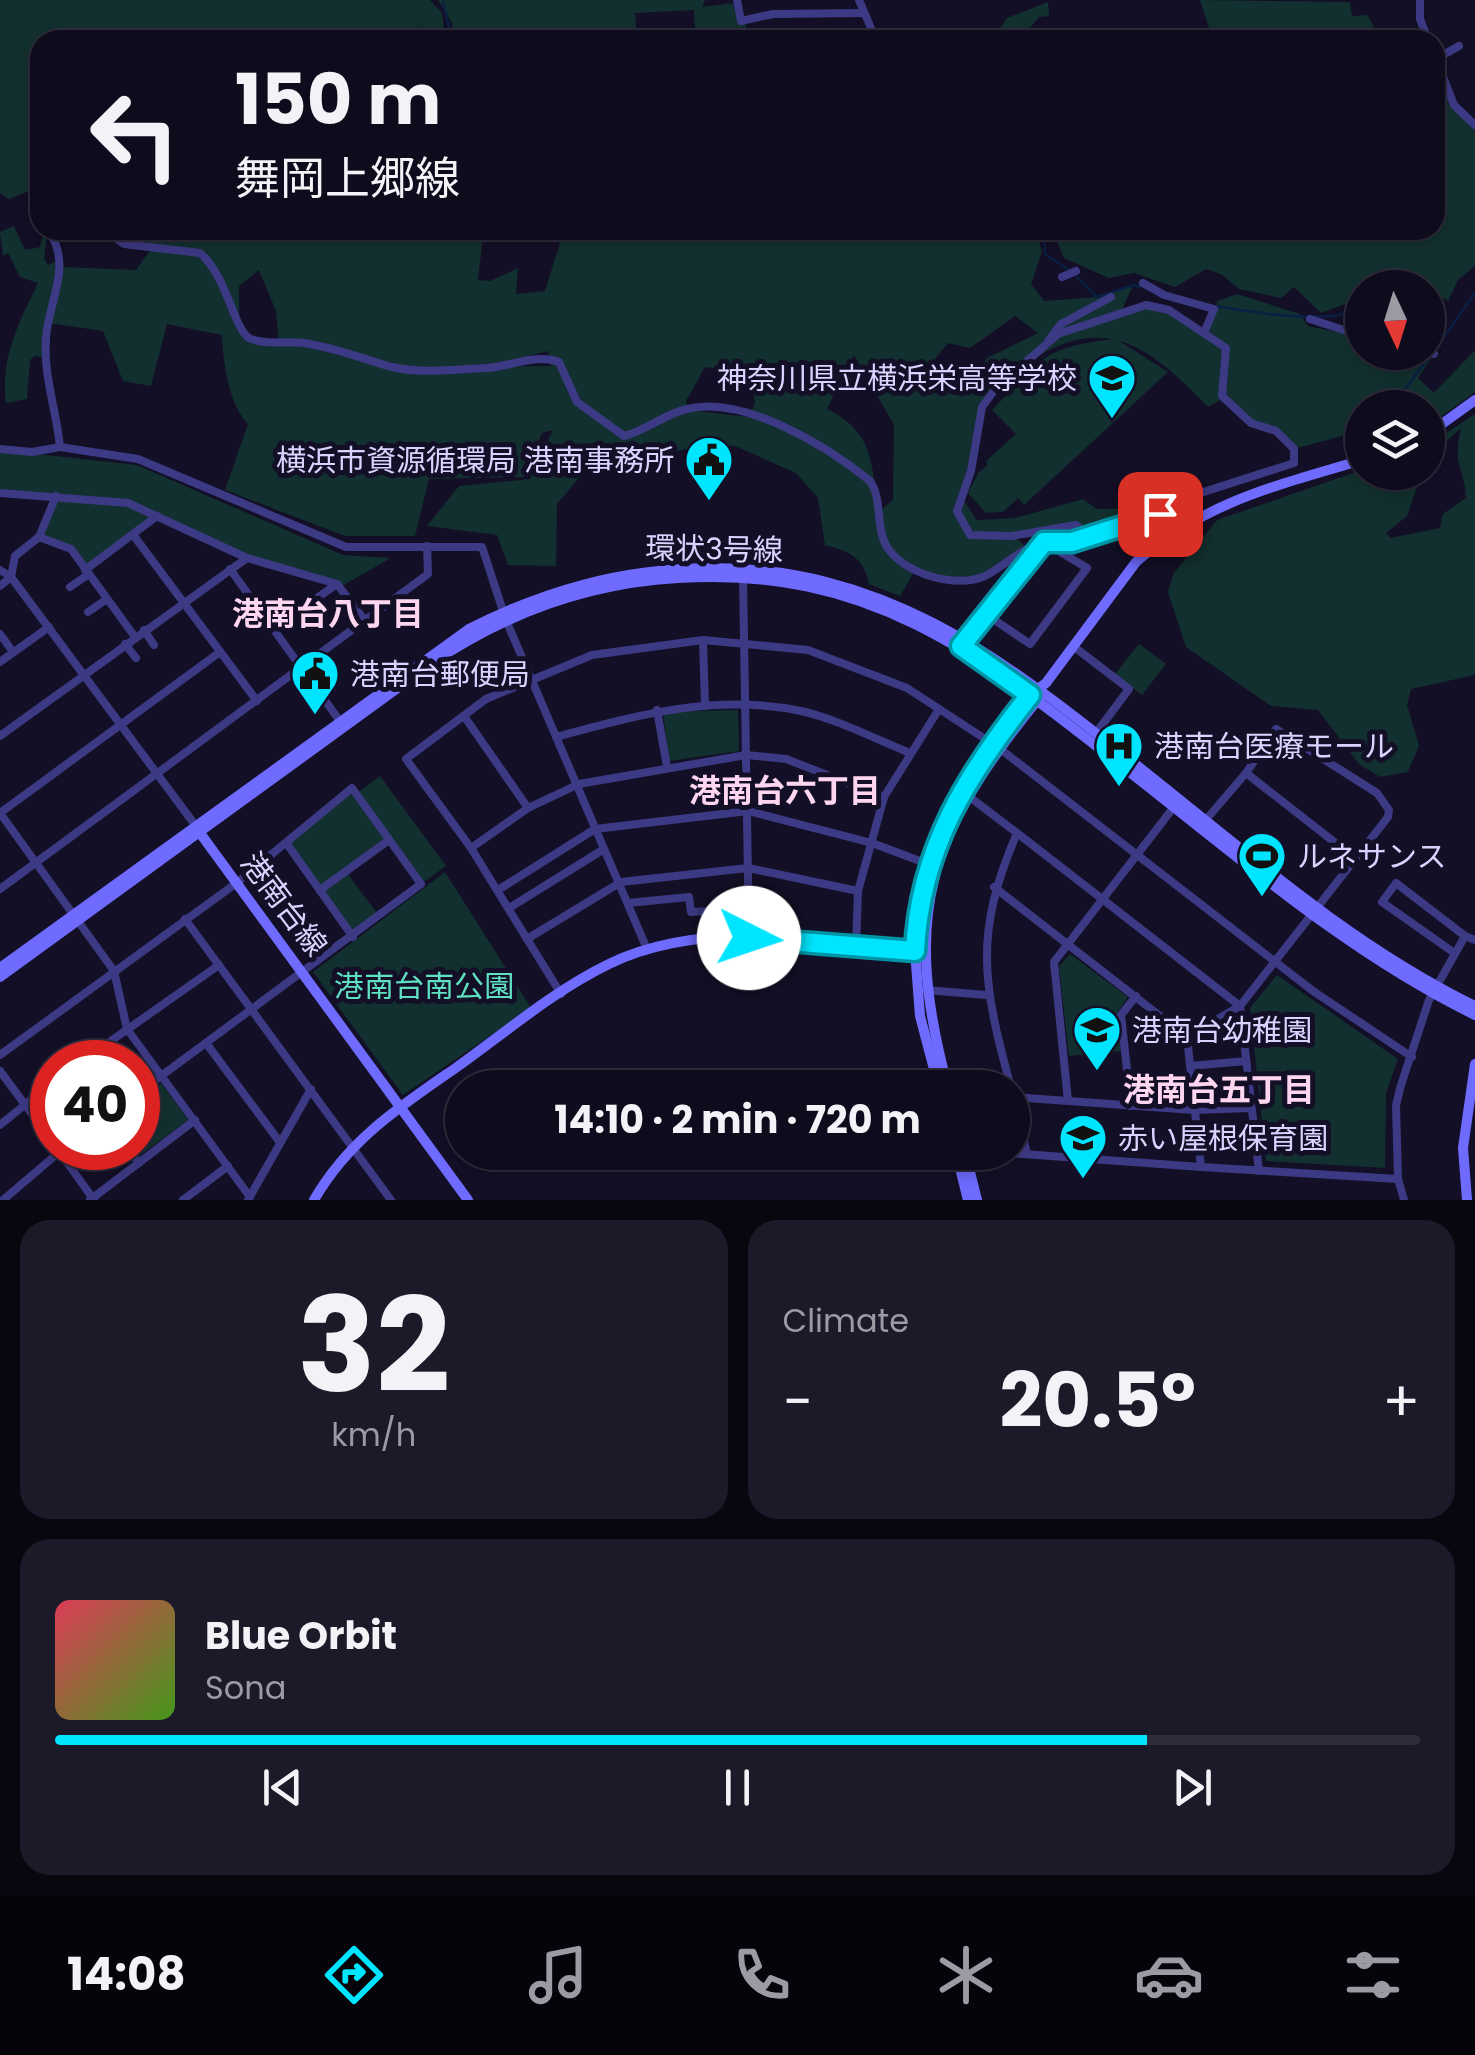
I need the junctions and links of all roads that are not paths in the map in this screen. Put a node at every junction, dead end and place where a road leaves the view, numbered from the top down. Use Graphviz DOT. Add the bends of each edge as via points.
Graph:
graph roads {
  1 [pos="737,0"];
  2 [pos="822,0"];
  3 [pos="859,0"];
  4 [pos="1420,0"];
  5 [pos="825,13"];
  6 [pos="862,13"];
  7 [pos="871,30"];
  8 [pos="1424,30"];
  9 [pos="1459,46"];
  10 [pos="1445,53"];
  11 [pos="1445,81"];
  12 [pos="1475,124"];
  13 [pos="56,240"];
  14 [pos="119,240"];
  15 [pos="1145,285"];
  16 [pos="1111,297"];
  17 [pos="1310,319"];
  18 [pos="1345,330"];
  19 [pos="1204,334"];
  20 [pos="1049,342"];
  21 [pos="1475,400"];
  22 [pos="1445,422"];
  23 [pos="60,446"];
  24 [pos="0,449"];
  25 [pos="1345,465"];
  26 [pos="0,494"];
  27 [pos="56,496"];
  28 [pos="157,516"];
  29 [pos="134,536"];
  30 [pos="39,537"];
  31 [pos="1090,537"];
  32 [pos="1044,542"];
  33 [pos="427,546"];
  34 [pos="247,558"];
  35 [pos="0,570"];
  36 [pos="230,570"];
  37 [pos="87,572"];
  38 [pos="743,572"];
  39 [pos="11,577"];
  40 [pos="337,584"];
  41 [pos="0,586"];
  42 [pos="70,587"];
  43 [pos="107,599"];
  44 [pos="182,603"];
  45 [pos="88,612"];
  46 [pos="987,615"];
  47 [pos="504,616"];
  48 [pos="366,622"];
  49 [pos="49,627"];
  50 [pos="273,629"];
  51 [pos="144,630"];
  52 [pos="0,634"];
  53 [pos="135,636"];
  54 [pos="703,640"];
  55 [pos="965,643"];
  56 [pos="125,644"];
  57 [pos="154,644"];
  58 [pos="745,644"];
  59 [pos="1073,646"];
  60 [pos="13,652"];
  61 [pos="220,652"];
  62 [pos="136,658"];
  63 [pos="0,662"];
  64 [pos="302,668"];
  65 [pos="85,675"];
  66 [pos="533,680"];
  67 [pos="1039,691"];
  68 [pos="258,701"];
  69 [pos="746,705"];
  70 [pos="704,706"];
  71 [pos="938,708"];
  72 [pos="657,710"];
  73 [pos="464,716"];
  74 [pos="120,724"];
  75 [pos="342,724"];
  76 [pos="1096,733"];
  77 [pos="0,736"];
  78 [pos="556,737"];
  79 [pos="996,746"];
  80 [pos="910,753"];
  81 [pos="746,755"];
  82 [pos="667,768"];
  83 [pos="157,773"];
  84 [pos="1246,773"];
  85 [pos="579,784"];
  86 [pos="964,792"];
  87 [pos="884,797"];
  88 [pos="1177,803"];
  89 [pos="528,808"];
  90 [pos="748,811"];
  91 [pos="0,813"];
  92 [pos="1203,823"];
  93 [pos="198,829"];
  94 [pos="596,829"];
  95 [pos="1016,832"];
  96 [pos="389,840"];
  97 [pos="872,842"];
  98 [pos="288,844"];
  99 [pos="471,848"];
  100 [pos="604,850"];
  101 [pos="1138,854"];
  102 [pos="1356,860"];
  103 [pos="36,862"];
  104 [pos="928,864"];
  105 [pos="748,868"];
  106 [pos="238,882"];
  107 [pos="620,882"];
  108 [pos="994,887"];
  109 [pos="0,889"];
  110 [pos="320,890"];
  111 [pos="498,890"];
  112 [pos="858,891"];
  113 [pos="1102,900"];
  114 [pos="628,903"];
  115 [pos="509,908"];
  116 [pos="748,910"];
  117 [pos="1315,910"];
  118 [pos="76,918"];
  119 [pos="186,919"];
  120 [pos="1464,936"];
  121 [pos="353,937"];
  122 [pos="749,938"];
  123 [pos="528,939"];
  124 [pos="1475,940"];
  125 [pos="1069,943"];
  126 [pos="856,945"];
  127 [pos="647,949"];
  128 [pos="920,952"];
  129 [pos="1453,952"];
  130 [pos="1274,962"];
  131 [pos="219,965"];
  132 [pos="0,968"];
  133 [pos="114,971"];
  134 [pos="305,974"];
  135 [pos="0,977"];
  136 [pos="1433,989"];
  137 [pos="921,990"];
  138 [pos="561,994"];
  139 [pos="986,996"];
  140 [pos="1136,996"];
  141 [pos="1240,1006"];
  142 [pos="1475,1006"];
  143 [pos="253,1008"];
  144 [pos="1475,1015"];
  145 [pos="126,1029"];
  146 [pos="1187,1036"];
  147 [pos="111,1040"];
  148 [pos="206,1043"];
  149 [pos="0,1055"];
  150 [pos="1412,1057"];
  151 [pos="1246,1061"];
  152 [pos="1475,1064"];
  153 [pos="1190,1066"];
  154 [pos="936,1070"];
  155 [pos="943,1070"];
  156 [pos="1006,1070"];
  157 [pos="0,1071"];
  158 [pos="161,1076"];
  159 [pos="312,1089"];
  160 [pos="1475,1092"];
  161 [pos="1030,1096"];
  162 [pos="30,1100"];
  163 [pos="1068,1101"];
  164 [pos="24,1104"];
  165 [pos="1131,1106"];
  166 [pos="400,1107"];
  167 [pos="1251,1108"];
  168 [pos="1194,1110"];
  169 [pos="30,1112"];
  170 [pos="195,1120"];
  171 [pos="0,1125"];
  172 [pos="279,1141"];
  173 [pos="351,1145"];
  174 [pos="160,1147"];
  175 [pos="1030,1154"];
  176 [pos="228,1166"];
  177 [pos="1200,1167"];
  178 [pos="34,1170"];
  179 [pos="73,1170"];
  180 [pos="130,1170"];
  181 [pos="962,1170"];
  182 [pos="966,1170"];
  183 [pos="1259,1171"];
  184 [pos="1398,1179"];
  185 [pos="387,1198"];
  186 [pos="92,1199"];
  187 [pos="249,1199"];
  188 [pos="3,1200"];
  189 [pos="183,1200"];
  190 [pos="314,1200"];
  191 [pos="468,1200"];
  192 [pos="968,1200"];
  193 [pos="977,1200"];
  194 [pos="1404,1200"];
  195 [pos="1470,1200"];
  1 -- 5 [label="street" via="741,20"];
  2 -- 5 [label="street"];
  3 -- 6 [label="street"];
  4 -- 8 [label="street"];
  5 -- 6 [label="street"];
  6 -- 7 [label="street"];
  9 -- 10 [label="street"];
  11 -- 12 [label="street" via="1454,104"];
  13 -- 23 [label="street" via="61,259 45,374"];
  14 -- 32 [label="street" via="200,253 222,277 238,326 253,339 304,343 420,369 511,367 540,356 560,362 577,402 624,436 692,407 774,422 870,480 887,547 914,572 981,578 1025,546"];
  15 -- 19 [label="street" via="1214,310"];
  16 -- 20 [label="street" via="1052,330"];
  17 -- 18 [label="street"];
  19 -- 20 [label="street" via="1169,310 1146,305 1071,328"];
  19 -- 31 [label="street" via="1226,348 1222,396 1251,423 1276,430 1294,449 1294,463"];
  20 -- 31 [label="street" via="996,388 979,413 957,511 970,535 1012,536 1076,524"];
  21 -- 22 [label="street"];
  23 -- 24 [label="street"];
  23 -- 33 [label="street" via="138,459 346,547"];
  25 -- 59 [label="street" via="1196,516 1136,562"];
  26 -- 27 [label="street"];
  27 -- 28 [label="street" via="128,504"];
  27 -- 30 [label="street"];
  28 -- 29 [label="street"];
  28 -- 34 [label="street"];
  29 -- 37 [label="street"];
  29 -- 44 [label="street"];
  30 -- 37 [label="street" via="71,549"];
  30 -- 39 [label="street" via="15,556"];
  31 -- 32 [label="street"];
  32 -- 46 [label="street"];
  32 -- 46 [label="street" via="1086,568 1030,644"];
  33 -- 47 [label="street" via="482,547"];
  33 -- 48 [label="street" via="428,574"];
  34 -- 36 [label="street"];
  34 -- 40 [label="street"];
  35 -- 39 [label="street"];
  36 -- 44 [label="street"];
  36 -- 50 [label="street"];
  37 -- 42 [label="street"];
  37 -- 43 [label="street"];
  38 -- 47 [label="street, 環状3号線" via="598,588"];
  38 -- 55 [label="street, 環状3号線" via="866,602"];
  38 -- 58 [label="street"];
  39 -- 41 [label="street"];
  39 -- 49 [label="street"];
  40 -- 48 [label="street"];
  40 -- 50 [label="street"];
  43 -- 45 [label="street"];
  43 -- 53 [label="street"];
  44 -- 51 [label="street"];
  44 -- 61 [label="street"];
  46 -- 55 [label="street"];
  47 -- 66 [label="street"];
  47 -- 75 [label="street, 環状3号線"];
  48 -- 64 [label="street"];
  49 -- 60 [label="street"];
  49 -- 65 [label="street"];
  50 -- 64 [label="street"];
  51 -- 53 [label="street"];
  51 -- 57 [label="street"];
  52 -- 60 [label="street"];
  53 -- 56 [label="street"];
  54 -- 58 [label="street"];
  54 -- 66 [label="street" via="592,655"];
  54 -- 70 [label="street"];
  55 -- 67 [label="street, 環状3号線"];
  56 -- 62 [label="street"];
  56 -- 65 [label="street"];
  58 -- 69 [label="street"];
  58 -- 71 [label="street" via="808,650 908,688"];
  59 -- 67 [label="street"];
  59 -- 76 [label="street" via="1128,690"];
  60 -- 63 [label="street"];
  61 -- 68 [label="street"];
  61 -- 74 [label="street"];
  64 -- 68 [label="street"];
  64 -- 75 [label="street"];
  65 -- 74 [label="street"];
  65 -- 77 [label="street"];
  66 -- 73 [label="street"];
  66 -- 78 [label="street"];
  67 -- 76 [label="street, 環状3号線"];
  67 -- 79 [label="street"];
  67 -- 88 [label="street, 環状3号線"];
  68 -- 83 [label="street"];
  69 -- 70 [label="street"];
  69 -- 80 [label="street" via="803,711"];
  69 -- 81 [label="street"];
  70 -- 72 [label="street"];
  71 -- 79 [label="street"];
  71 -- 80 [label="street"];
  72 -- 78 [label="street"];
  72 -- 82 [label="street"];
  73 -- 89 [label="street"];
  73 -- 99 [label="street" via="406,759"];
  74 -- 83 [label="street"];
  74 -- 91 [label="street"];
  75 -- 93 [label="street, 環状3号線"];
  76 -- 88 [label="street, 環状3号線"];
  78 -- 85 [label="street"];
  79 -- 86 [label="street"];
  79 -- 101 [label="street"];
  80 -- 87 [label="street"];
  81 -- 82 [label="street"];
  81 -- 87 [label="street" via="786,758"];
  81 -- 90 [label="street"];
  82 -- 85 [label="street"];
  83 -- 93 [label="street"];
  83 -- 103 [label="street"];
  84 -- 92 [label="street"];
  84 -- 102 [label="street"];
  84 -- 102 [label="street" via="1276,730 1386,800 1388,817"];
  85 -- 89 [label="street"];
  85 -- 94 [label="street"];
  86 -- 95 [label="street"];
  86 -- 104 [label="street"];
  86 -- 128 [label="street" via="936,866"];
  87 -- 97 [label="street"];
  88 -- 92 [label="street, 環状3号線"];
  88 -- 101 [label="street"];
  89 -- 99 [label="street"];
  90 -- 94 [label="street"];
  90 -- 97 [label="street"];
  90 -- 105 [label="street"];
  91 -- 103 [label="street"];
  92 -- 117 [label="street, 環状3号線"];
  93 -- 106 [label="street, 港南台線"];
  93 -- 118 [label="street, 環状3号線"];
  94 -- 100 [label="street"];
  94 -- 111 [label="street"];
  95 -- 108 [label="street"];
  95 -- 113 [label="street"];
  96 -- 98 [label="street" via="352,788"];
  96 -- 110 [label="street"];
  96 -- 121 [label="street" via="421,884"];
  97 -- 104 [label="street"];
  97 -- 112 [label="street"];
  98 -- 106 [label="street"];
  98 -- 110 [label="street"];
  99 -- 111 [label="street"];
  100 -- 107 [label="street"];
  100 -- 115 [label="street"];
  101 -- 113 [label="street"];
  101 -- 130 [label="street"];
  102 -- 117 [label="street"];
  103 -- 109 [label="street"];
  103 -- 118 [label="street"];
  104 -- 128 [label="street" via="917,911"];
  105 -- 107 [label="street"];
  105 -- 112 [label="street"];
  105 -- 116 [label="street"];
  106 -- 119 [label="street"];
  106 -- 134 [label="street, 港南台線"];
  107 -- 114 [label="street"];
  107 -- 123 [label="street"];
  108 -- 125 [label="street"];
  108 -- 139 [label="street"];
  110 -- 121 [label="street"];
  111 -- 115 [label="street"];
  112 -- 126 [label="street"];
  113 -- 125 [label="street"];
  113 -- 141 [label="street"];
  114 -- 116 [label="street" via="689,897 691,912"];
  114 -- 127 [label="street"];
  115 -- 123 [label="street"];
  116 -- 122 [label="street"];
  117 -- 130 [label="street"];
  117 -- 136 [label="street, 環状3号線" via="1383,965"];
  118 -- 132 [label="street, 環状3号線"];
  118 -- 133 [label="street"];
  118 -- 135 [label="street, 環状3号線"];
  119 -- 131 [label="street"];
  119 -- 133 [label="street"];
  120 -- 124 [label="street"];
  120 -- 129 [label="street"];
  120 -- 129 [label="street" via="1396,883 1382,902"];
  121 -- 134 [label="street"];
  122 -- 126 [label="street"];
  122 -- 127 [label="street"];
  123 -- 138 [label="street"];
  125 -- 140 [label="street"];
  125 -- 163 [label="street" via="1054,962"];
  126 -- 128 [label="street"];
  127 -- 138 [label="street"];
  128 -- 137 [label="street"];
  129 -- 136 [label="street"];
  130 -- 141 [label="street"];
  130 -- 150 [label="street"];
  131 -- 143 [label="street"];
  131 -- 145 [label="street"];
  133 -- 145 [label="street"];
  133 -- 149 [label="street"];
  134 -- 143 [label="street"];
  134 -- 166 [label="street, 港南台線"];
  136 -- 142 [label="street, 環状3号線"];
  136 -- 144 [label="street, 環状3号線"];
  136 -- 150 [label="street"];
  137 -- 139 [label="street"];
  137 -- 154 [label="street"];
  137 -- 155 [label="street"];
  138 -- 166 [label="street"];
  139 -- 156 [label="street"];
  140 -- 146 [label="street"];
  140 -- 165 [label="street" via="1121,1016"];
  141 -- 146 [label="street"];
  141 -- 151 [label="street"];
  143 -- 148 [label="street"];
  143 -- 159 [label="street"];
  145 -- 147 [label="street"];
  145 -- 158 [label="street"];
  146 -- 153 [label="street"];
  148 -- 158 [label="street"];
  148 -- 172 [label="street"];
  150 -- 184 [label="street" via="1396,1104"];
  151 -- 153 [label="street"];
  151 -- 167 [label="street"];
  152 -- 195 [label="street" via="1464,1126"];
  153 -- 168 [label="street"];
  157 -- 164 [label="street"];
  158 -- 170 [label="street"];
  159 -- 172 [label="street"];
  159 -- 173 [label="street"];
  160 -- 195 [label="street"];
  161 -- 163 [label="street"];
  162 -- 164 [label="street"];
  163 -- 165 [label="street"];
  164 -- 169 [label="street"];
  164 -- 171 [label="street"];
  165 -- 168 [label="street"];
  166 -- 173 [label="street"];
  166 -- 191 [label="street, 港南台線"];
  167 -- 168 [label="street"];
  167 -- 183 [label="street"];
  168 -- 177 [label="street"];
  170 -- 174 [label="street"];
  170 -- 176 [label="street"];
  172 -- 187 [label="street"];
  173 -- 185 [label="street"];
  173 -- 190 [label="street"];
  175 -- 177 [label="street"];
  176 -- 187 [label="street"];
  176 -- 189 [label="street"];
  177 -- 183 [label="street"];
  178 -- 188 [label="street"];
  179 -- 186 [label="street"];
  180 -- 186 [label="street"];
  181 -- 192 [label="street"];
  182 -- 193 [label="street"];
  183 -- 184 [label="street"];
  184 -- 194 [label="street"];
}
